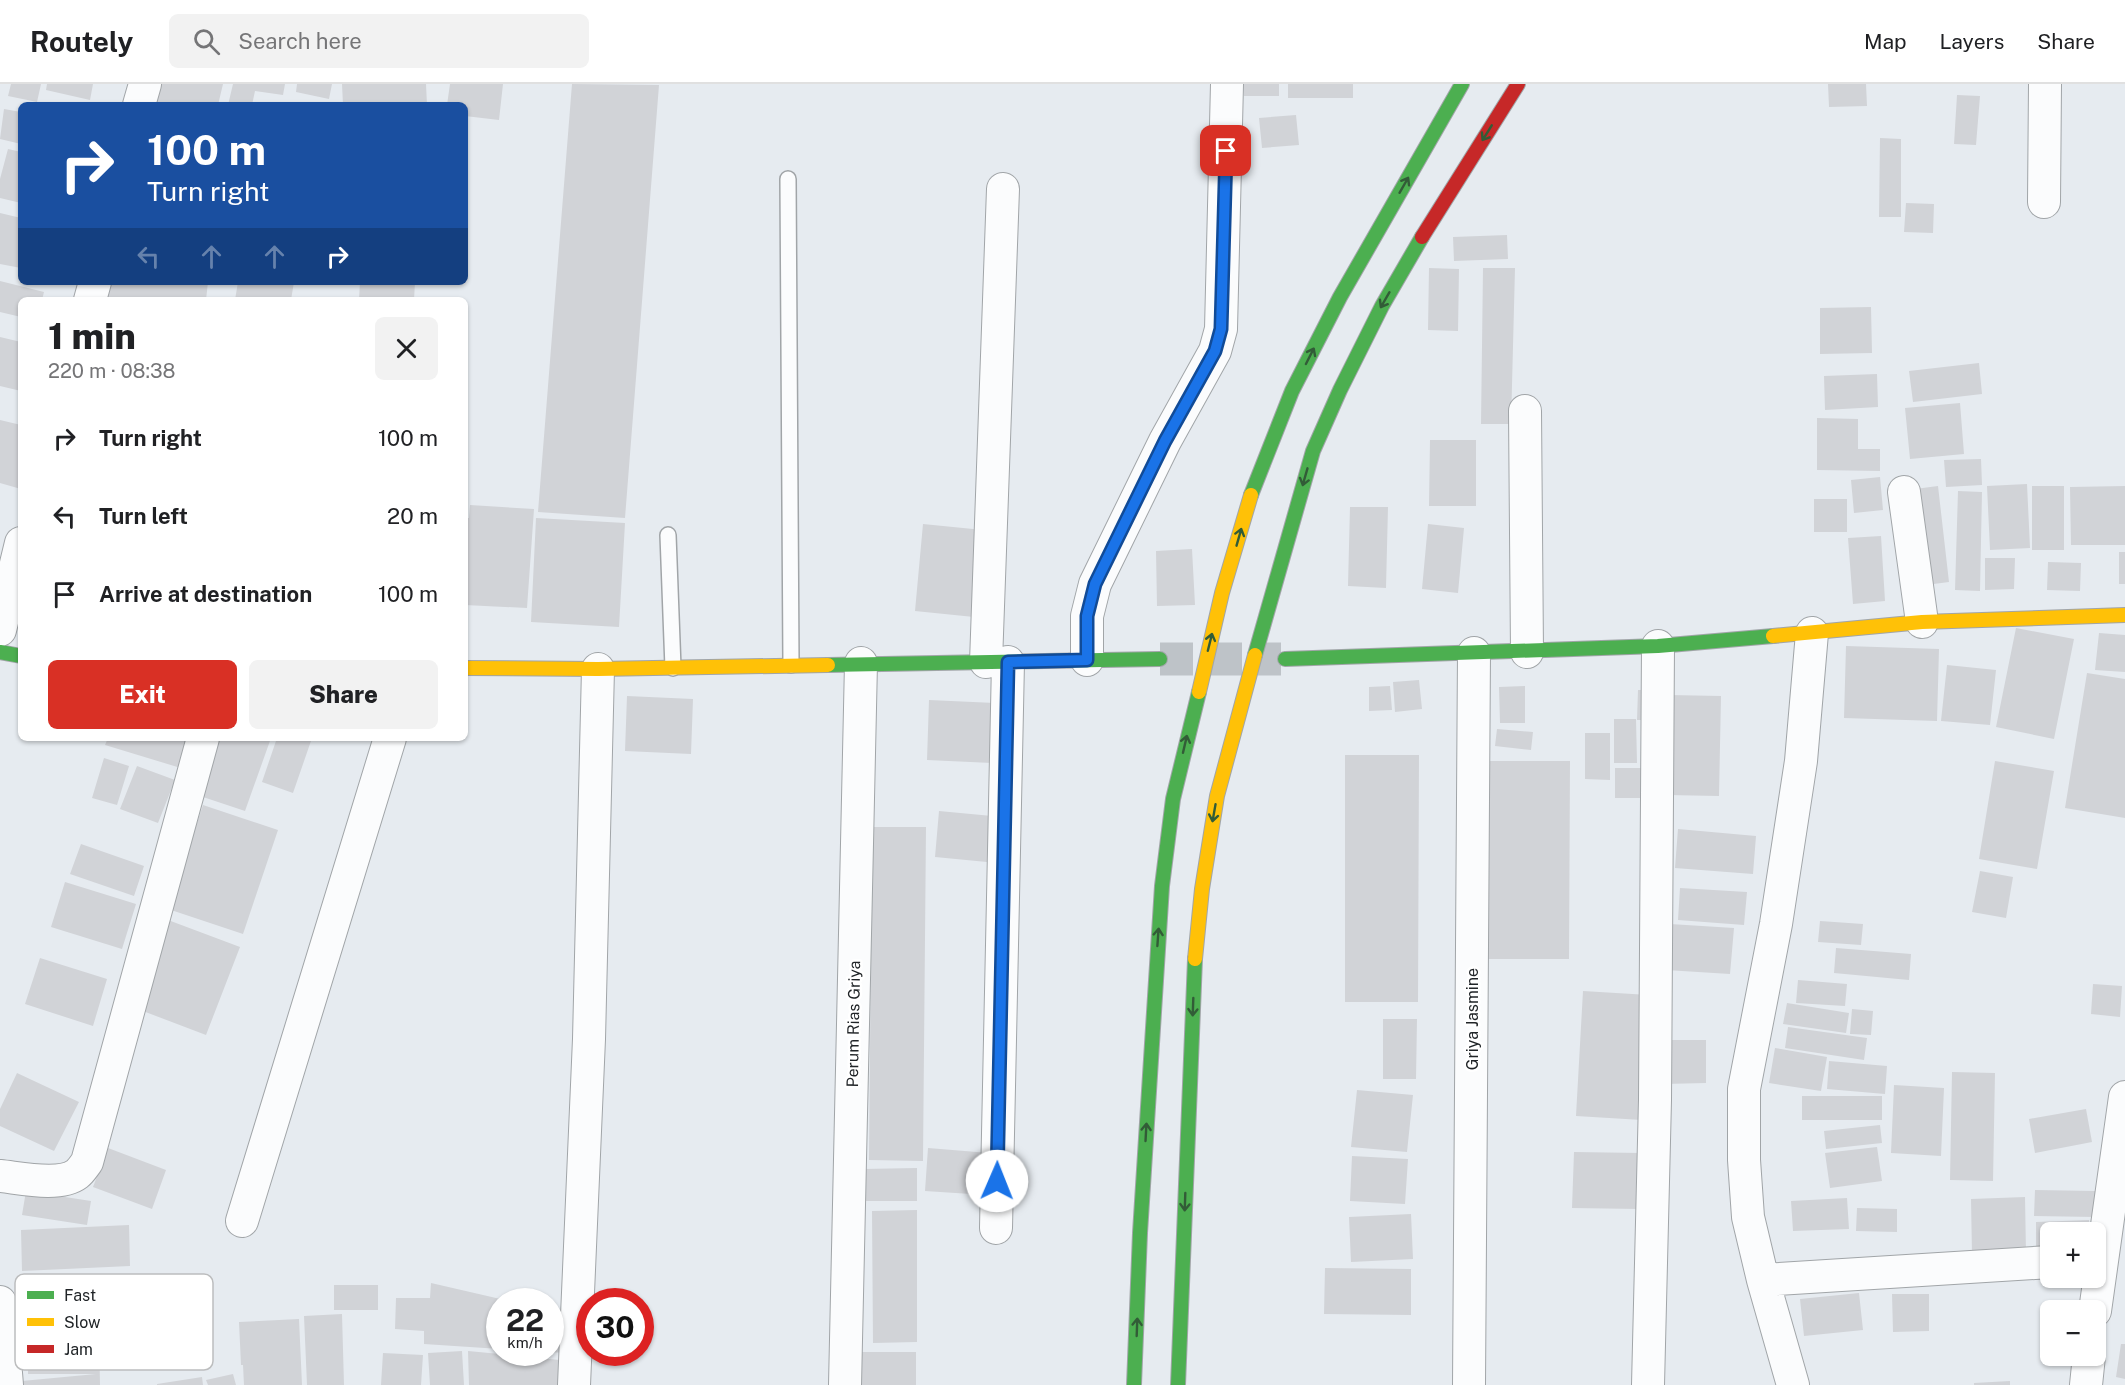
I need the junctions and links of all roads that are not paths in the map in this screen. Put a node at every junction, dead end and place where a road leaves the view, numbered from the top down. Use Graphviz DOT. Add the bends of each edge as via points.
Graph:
graph roads {
  1 [pos="145,84"];
  2 [pos="1227,84"];
  3 [pos="1462,84"];
  4 [pos="1518,84"];
  5 [pos="2045,84"];
  6 [pos="141,102"];
  7 [pos="788,179"];
  8 [pos="1003,189"];
  9 [pos="2044,202"];
  10 [pos="1525,411"];
  11 [pos="1904,492"];
  12 [pos="668,535"];
  13 [pos="18,555"];
  14 [pos="2125,615"];
  15 [pos="1922,621"];
  16 [pos="0,630"];
  17 [pos="1812,633"];
  18 [pos="1658,646"];
  19 [pos="0,652"];
  20 [pos="1527,652"];
  21 [pos="1474,653"];
  22 [pos="18,655"];
  23 [pos="1160,659"];
  24 [pos="1285,659"];
  25 [pos="1087,660"];
  26 [pos="997,662"];
  27 [pos="861,663"];
  28 [pos="791,665"];
  29 [pos="468,668"];
  30 [pos="673,668"];
  31 [pos="598,669"];
  32 [pos="202,741"];
  33 [pos="389,741"];
  34 [pos="2125,1097"];
  35 [pos="0,1176"];
  36 [pos="242,1221"];
  37 [pos="2104,1222"];
  38 [pos="996,1228"];
  39 [pos="2040,1263"];
  40 [pos="1763,1280"];
  41 [pos="0,1302"];
  42 [pos="2089,1366"];
  43 [pos="7,1385"];
  44 [pos="574,1385"];
  45 [pos="845,1385"];
  46 [pos="1134,1385"];
  47 [pos="1178,1385"];
  48 [pos="1469,1385"];
  49 [pos="1648,1385"];
  50 [pos="1793,1385"];
  51 [pos="2086,1385"];
  1 -- 6 [label="street"];
  2 -- 25 [label="street" via="1221,329 1215,351 1165,441 1095,584 1087,616"];
  46 -- 3 [label="main road, one-way" via="1162,886 1173,799 1222,593 1255,481 1292,391 1340,297"];
  4 -- 47 [label="main road, one-way" via="1387,296 1340,390 1313,451 1243,695 1217,796 1196,952"];
  5 -- 9 [label="street"];
  7 -- 28 [label="lane"];
  8 -- 26 [label="street"];
  10 -- 20 [label="street"];
  11 -- 15 [label="street"];
  12 -- 30 [label="lane"];
  13 -- 16 [label="street"];
  14 -- 15 [label="main road"];
  15 -- 17 [label="main road"];
  17 -- 18 [label="main road"];
  17 -- 40 [label="street" via="1801,761 1776,924 1744,1089 1748,1217"];
  18 -- 20 [label="main road"];
  18 -- 49 [label="street" via="1655,1100"];
  19 -- 22 [label="main road"];
  20 -- 21 [label="main road"];
  21 -- 24 [label="main road"];
  21 -- 48 [label="street, Griya Jasmine"];
  23 -- 25 [label="main road"];
  25 -- 26 [label="main road"];
  26 -- 27 [label="main road"];
  26 -- 38 [label="street"];
  27 -- 28 [label="main road"];
  27 -- 45 [label="street, Perum Rias Griya"];
  28 -- 30 [label="main road"];
  29 -- 31 [label="main road"];
  30 -- 31 [label="main road"];
  31 -- 44 [label="street" via="589,1039"];
  32 -- 35 [label="street" via="87,1162 78,1174 67,1179"];
  33 -- 36 [label="street"];
  34 -- 37 [label="street"];
  39 -- 40 [label="street"];
  40 -- 50 [label="street"];
  41 -- 43 [label="street"];
  42 -- 51 [label="street"];
}
